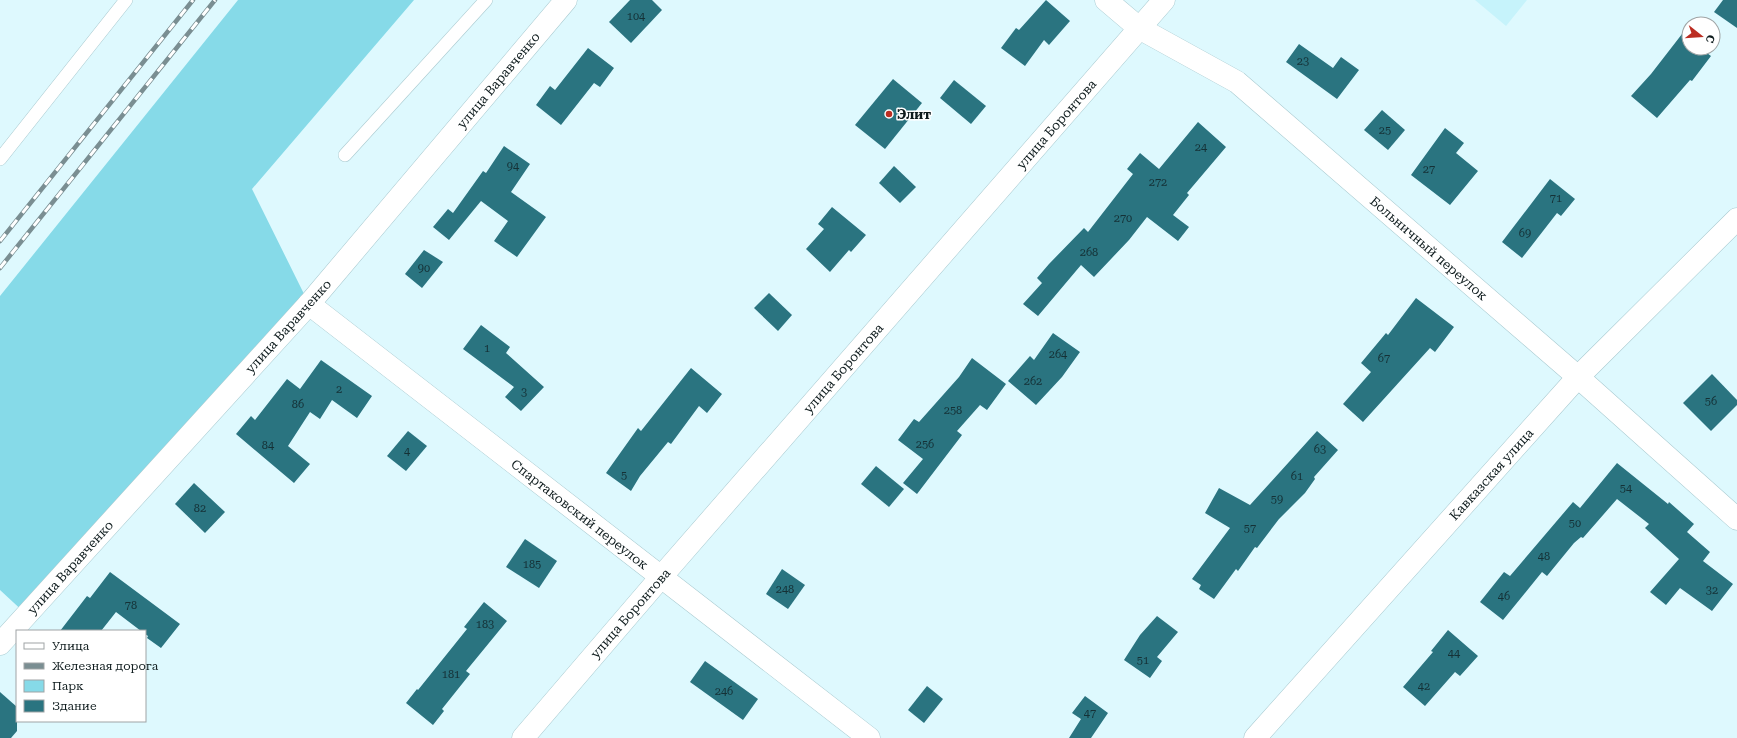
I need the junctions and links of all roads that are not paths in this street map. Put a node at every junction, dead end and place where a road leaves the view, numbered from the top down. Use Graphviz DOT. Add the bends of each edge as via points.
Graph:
graph roads {
  1 [pos="126,0"];
  2 [pos="486,0"];
  3 [pos="566,0"];
  4 [pos="1106,0"];
  5 [pos="1164,0"];
  6 [pos="1139,28"];
  7 [pos="345,155"];
  8 [pos="0,159"];
  9 [pos="1737,219"];
  10 [pos="308,304"];
  11 [pos="1578,377"];
  12 [pos="1737,519"];
  13 [pos="661,577"];
  14 [pos="0,644"];
  15 [pos="523,738"];
  16 [pos="869,738"];
  17 [pos="1254,738"];
  1 -- 8 [label="lane"];
  2 -- 7 [label="lane"];
  3 -- 10 [label="street, улица Варавченко"];
  4 -- 6 [label="street, Больничный переулок"];
  5 -- 6 [label="street, улица Боронтова"];
  6 -- 11 [label="street, Больничный переулок" via="1237,82"];
  6 -- 13 [label="street, улица Боронтова"];
  9 -- 11 [label="street, Кавказская улица"];
  10 -- 13 [label="street, Спартаковский переулок"];
  10 -- 14 [label="street, улица Варавченко"];
  11 -- 12 [label="street, Больничный переулок"];
  11 -- 17 [label="street, Кавказская улица"];
  13 -- 15 [label="street, улица Боронтова"];
  13 -- 16 [label="street, Спартаковский переулок"];
}
